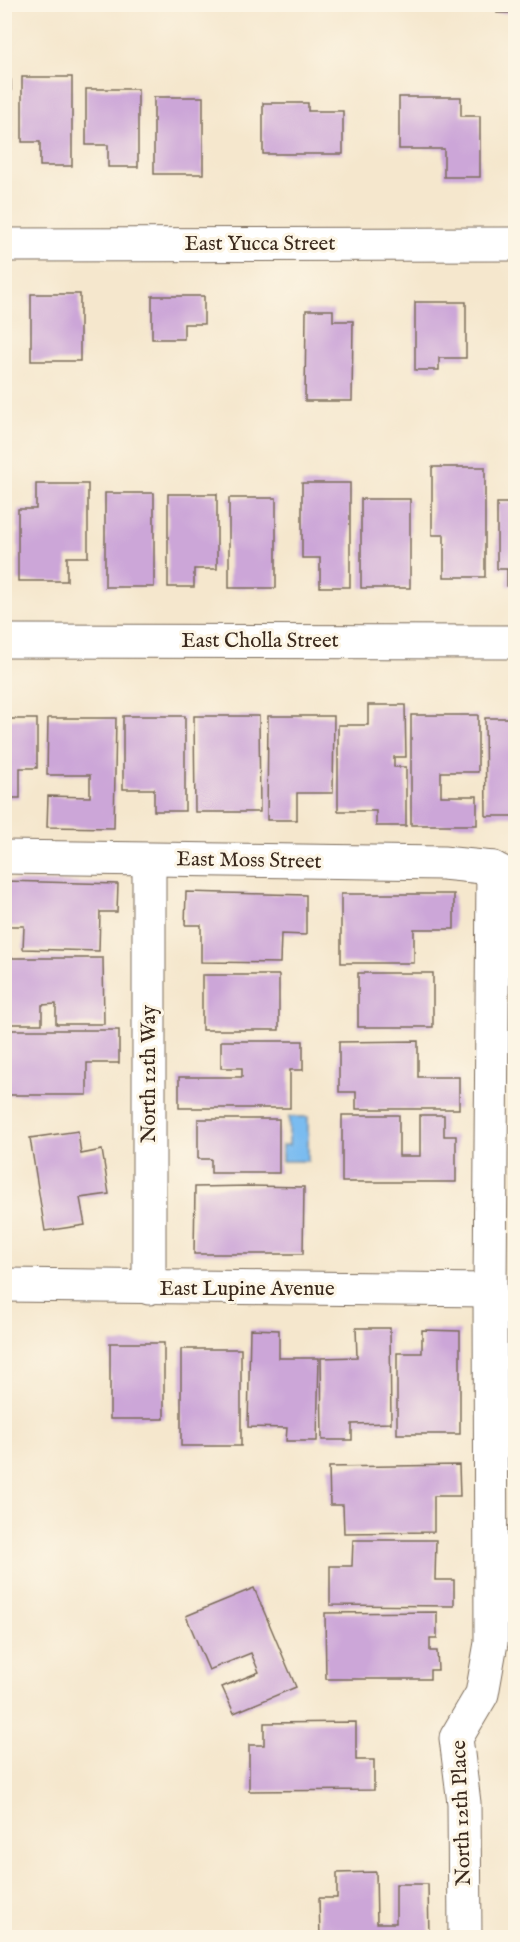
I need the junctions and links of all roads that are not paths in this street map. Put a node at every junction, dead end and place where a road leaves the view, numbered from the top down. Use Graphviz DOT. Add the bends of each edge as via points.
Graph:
graph roads {
  1 [pos="516,244"];
  2 [pos="4,245"];
  3 [pos="4,641"];
  4 [pos="516,642"];
  5 [pos="4,857"];
  6 [pos="149,860"];
  7 [pos="508,869"];
  8 [pos="4,1285"];
  9 [pos="149,1288"];
  10 [pos="490,1290"];
  11 [pos="465,1938"];
  1 -- 2 [label="street, East Yucca Street"];
  3 -- 4 [label="street, East Cholla Street"];
  5 -- 6 [label="street, East Moss Street"];
  6 -- 7 [label="street, East Moss Street" via="443,862"];
  6 -- 9 [label="street, North 12th Way"];
  7 -- 10 [label="street, North 12th Place"];
  8 -- 9 [label="street, East Lupine Avenue"];
  9 -- 10 [label="street, East Lupine Avenue"];
  10 -- 11 [label="street, North 12th Place" via="491,1643 482,1694 456,1738 464,1803"];
}
